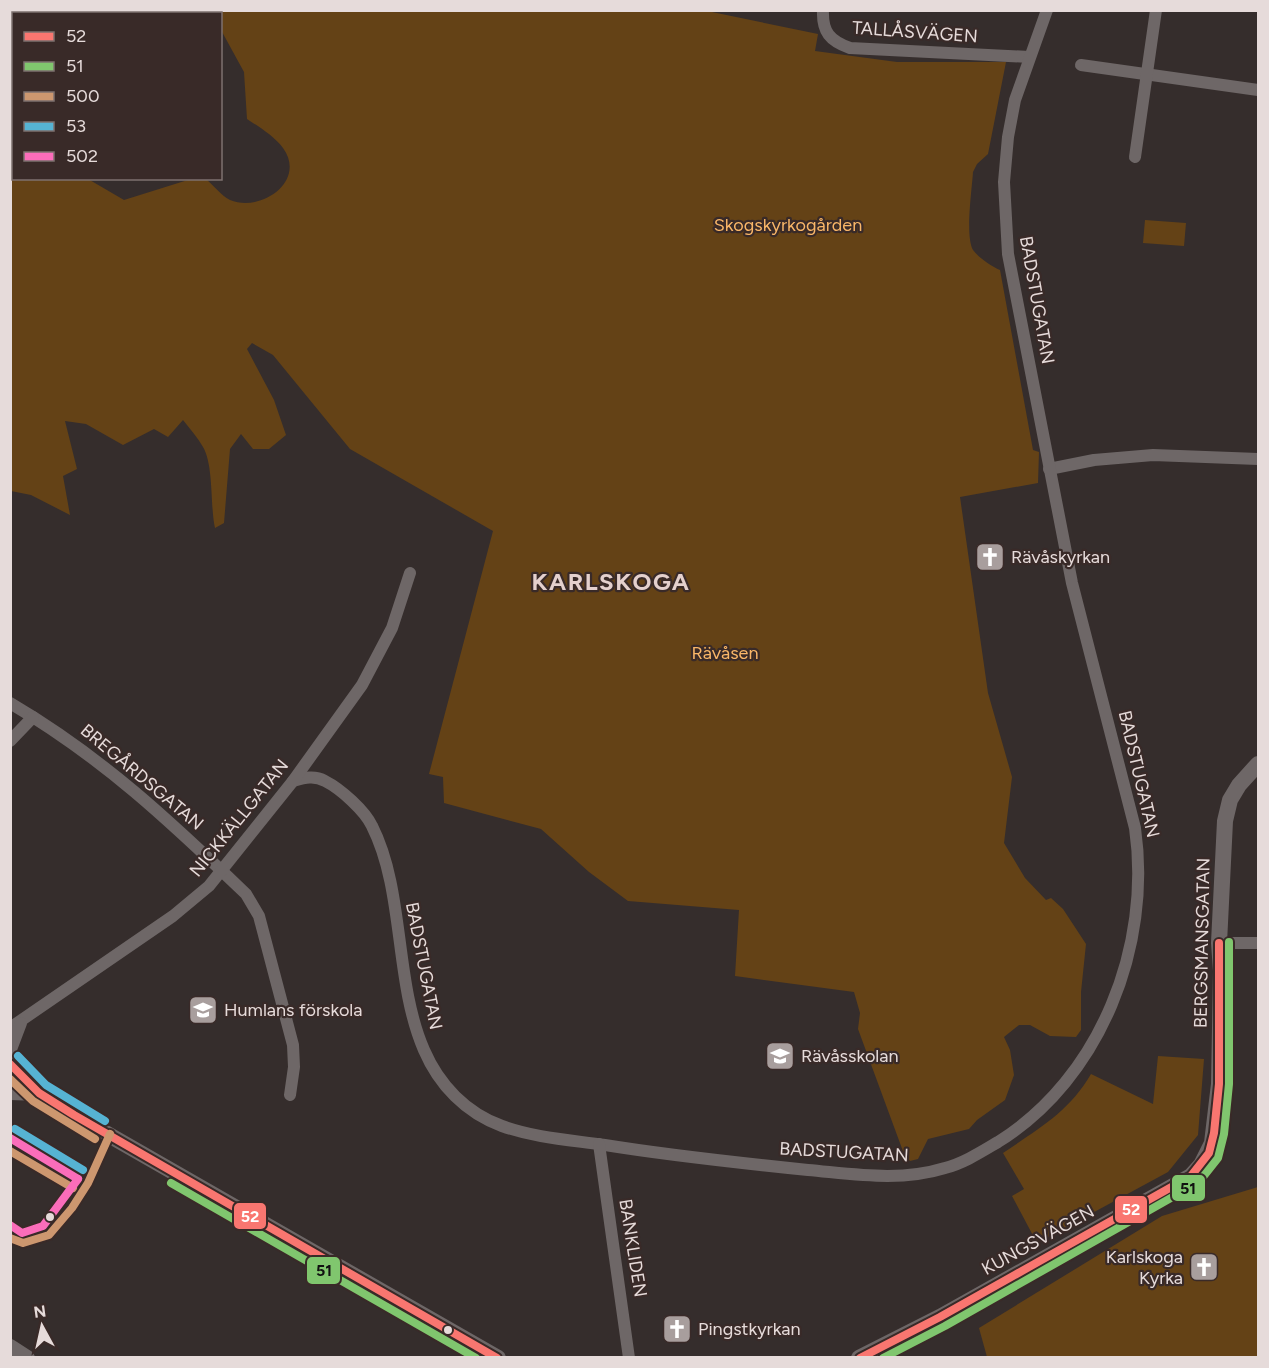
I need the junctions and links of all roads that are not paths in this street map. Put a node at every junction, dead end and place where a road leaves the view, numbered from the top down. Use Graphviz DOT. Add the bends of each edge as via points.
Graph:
graph roads {
  1 [pos="823,10"];
  2 [pos="1047,10"];
  3 [pos="1156,10"];
  4 [pos="1029,57"];
  5 [pos="1081,65"];
  6 [pos="1146,76"];
  7 [pos="1258,90"];
  8 [pos="1135,157"];
  9 [pos="1258,459"];
  10 [pos="1049,469"];
  11 [pos="410,573"];
  12 [pos="10,704"];
  13 [pos="33,717"];
  14 [pos="10,741"];
  15 [pos="1258,764"];
  16 [pos="293,781"];
  17 [pos="222,871"];
  18 [pos="1219,943"];
  19 [pos="1258,943"];
  20 [pos="16,1025"];
  21 [pos="10,1052"];
  22 [pos="10,1063"];
  23 [pos="10,1068"];
  24 [pos="10,1073"];
  25 [pos="10,1092"];
  26 [pos="39,1093"];
  27 [pos="290,1095"];
  28 [pos="1214,1133"];
  29 [pos="599,1144"];
  30 [pos="10,1347"];
  31 [pos="27,1358"];
  32 [pos="498,1358"];
  33 [pos="629,1358"];
  34 [pos="859,1358"];
  1 -- 4 [label="street, TALLÅSVÄGEN" via="825,30 835,43 850,48"];
  2 -- 4 [label="street, BADSTUGATAN"];
  3 -- 6 [label="street"];
  4 -- 10 [label="street, BADSTUGATAN" via="1008,137 1005,220"];
  5 -- 6 [label="street"];
  6 -- 7 [label="street"];
  6 -- 8 [label="street"];
  9 -- 10 [label="street" via="1153,455"];
  10 -- 29 [label="street, BADSTUGATAN" via="1072,583 1132,816 1139,858 1137,909 1130,947 1096,1038 1079,1066 1035,1116 1011,1133 974,1157 922,1174 900,1177 753,1165"];
  11 -- 16 [label="street, NICKKÄLLGATAN" via="379,656"];
  12 -- 13 [label="street, BREGÅRDSGATAN"];
  13 -- 14 [label="street"];
  13 -- 17 [label="street, BREGÅRDSGATAN" via="111,770"];
  15 -- 18 [label="street, BERGSMANSGATAN" via="1230,800 1225,821"];
  16 -- 17 [label="street, NICKKÄLLGATAN"];
  16 -- 29 [label="street, BADSTUGATAN" via="309,777 325,780 371,823 381,848 416,1030 442,1082 465,1108 498,1125 528,1135"];
  17 -- 20 [label="street, NICKKÄLLGATAN" via="173,916"];
  17 -- 27 [label="street, BREGÅRDSGATAN" via="246,894 259,916 293,1045"];
  18 -- 19 [label="street"];
  18 -- 28 [label="street, BERGSMANSGATAN" via="1219,1084"];
  20 -- 21 [label="street, NICKKÄLLGATAN"];
  22 -- 26 [label="street"];
  23 -- 24 [label="street"];
  25 -- 26 [label="street"];
  26 -- 32 [label="street"];
  28 -- 34 [label="street, KUNGSVÄGEN" via="1209,1153 1191,1176"];
  29 -- 33 [label="street, BANKLIDEN"];
  30 -- 31 [label="street"];
}
